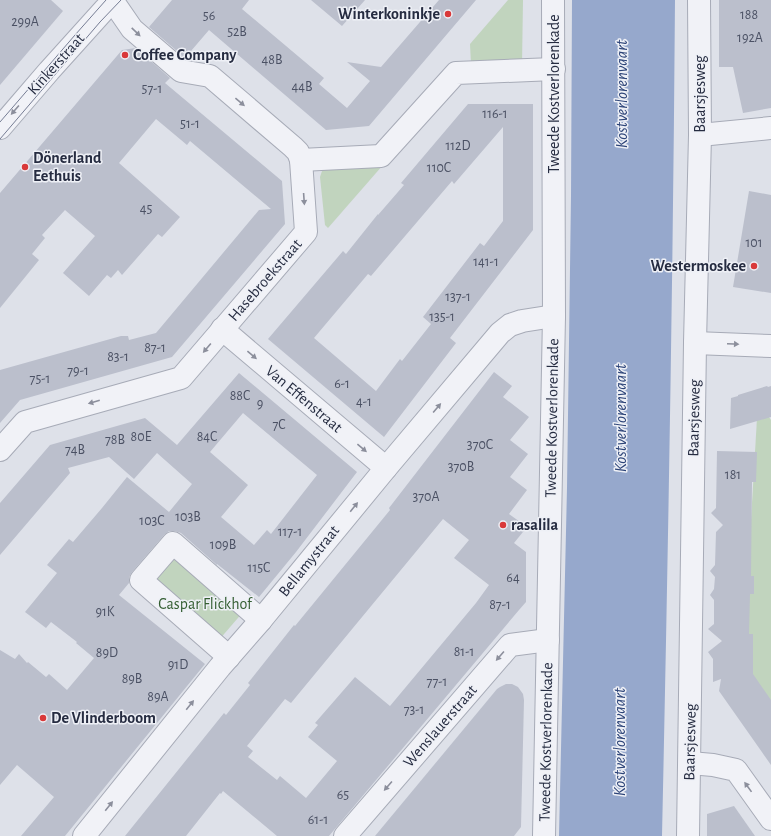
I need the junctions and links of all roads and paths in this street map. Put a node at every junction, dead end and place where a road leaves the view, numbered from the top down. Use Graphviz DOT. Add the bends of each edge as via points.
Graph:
graph roads {
  1 [pos="113,0"];
  2 [pos="553,0"];
  3 [pos="699,0"];
  4 [pos="554,69"];
  5 [pos="0,128"];
  6 [pos="771,128"];
  7 [pos="700,135"];
  8 [pos="301,160"];
  9 [pos="554,316"];
  10 [pos="222,329"];
  11 [pos="695,343"];
  12 [pos="771,346"];
  13 [pos="0,450"];
  14 [pos="386,468"];
  15 [pos="261,620"];
  16 [pos="548,640"];
  17 [pos="229,657"];
  18 [pos="690,763"];
  19 [pos="771,819"];
  20 [pos="84,836"];
  21 [pos="345,836"];
  22 [pos="544,836"];
  23 [pos="688,836"];
  1 -- 5 [label="street, Kinkerstraat, one-way"];
  1 -- 8 [label="street, one-way" via="132,29 181,71 210,76 293,147"];
  2 -- 4 [label="street, Tweede Kostverlorenkade"];
  3 -- 7 [label="street, Baarsjesweg"];
  4 -- 8 [label="street" via="456,73 381,156"];
  4 -- 9 [label="street, Tweede Kostverlorenkade"];
  6 -- 7 [label="street"];
  7 -- 11 [label="street, Baarsjesweg"];
  8 -- 10 [label="street, Hasebroekstraat, one-way" via="306,232"];
  14 -- 9 [label="street, Bellamystraat, one-way" via="500,333 510,325 522,321"];
  9 -- 16 [label="street, Tweede Kostverlorenkade"];
  10 -- 13 [label="street, Hasebroekstraat, one-way" via="181,378 25,422"];
  10 -- 14 [label="street, Van Effenstraat, one-way"];
  11 -- 12 [label="street, one-way"];
  11 -- 18 [label="street, Baarsjesweg"];
  15 -- 14 [label="street, Bellamystraat, one-way"];
  15 -- 17 [label="street, Bellamystraat"];
  15 -- 17 [label="street" via="173,543 141,580"];
  16 -- 21 [label="street, Wenslauerstraat, one-way" via="510,645"];
  16 -- 22 [label="street, Tweede Kostverlorenkade"];
  20 -- 17 [label="street, Bellamystraat, one-way"];
  19 -- 18 [label="street, one-way" via="736,770"];
  18 -- 23 [label="street, Baarsjesweg"];
}
